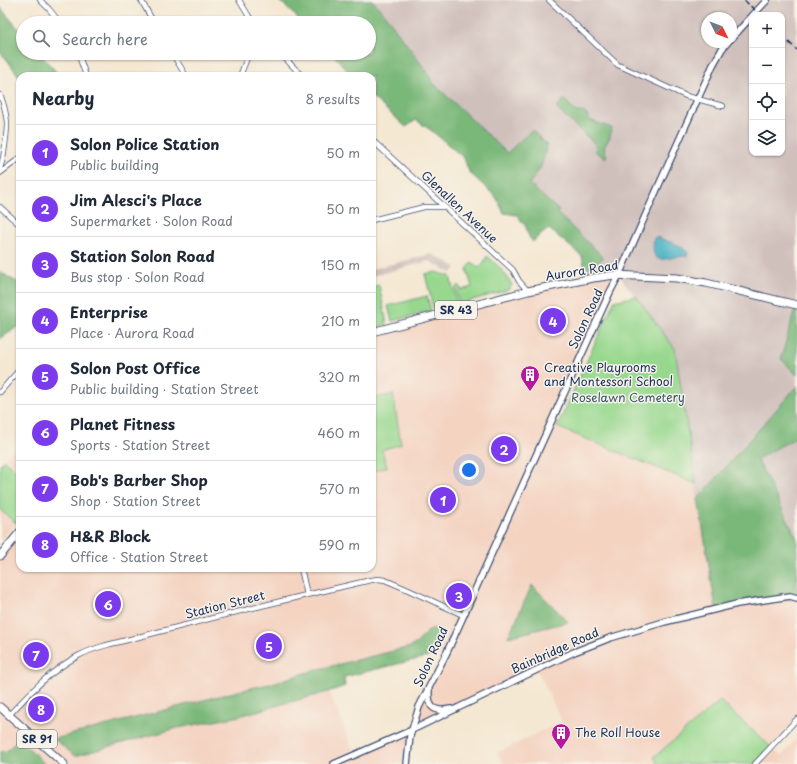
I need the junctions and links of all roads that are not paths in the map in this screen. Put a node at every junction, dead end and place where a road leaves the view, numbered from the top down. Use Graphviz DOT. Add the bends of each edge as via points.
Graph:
graph roads {
  1 [pos="40,0"];
  2 [pos="141,0"];
  3 [pos="239,0"];
  4 [pos="549,0"];
  5 [pos="767,0"];
  6 [pos="755,12"];
  7 [pos="54,16"];
  8 [pos="150,16"];
  9 [pos="249,16"];
  10 [pos="749,18"];
  11 [pos="737,32"];
  12 [pos="723,48"];
  13 [pos="80,60"];
  14 [pos="176,60"];
  15 [pos="246,60"];
  16 [pos="287,60"];
  17 [pos="85,72"];
  18 [pos="184,72"];
  19 [pos="242,72"];
  20 [pos="298,72"];
  21 [pos="0,95"];
  22 [pos="697,100"];
  23 [pos="723,106"];
  24 [pos="376,144"];
  25 [pos="16,161"];
  26 [pos="0,168"];
  27 [pos="0,172"];
  28 [pos="444,206"];
  29 [pos="0,208"];
  30 [pos="376,219"];
  31 [pos="16,222"];
  32 [pos="619,276"];
  33 [pos="528,291"];
  34 [pos="797,305"];
  35 [pos="376,331"];
  36 [pos="16,374"];
  37 [pos="0,392"];
  38 [pos="16,537"];
  39 [pos="0,556"];
  40 [pos="302,572"];
  41 [pos="307,595"];
  42 [pos="797,598"];
  43 [pos="463,614"];
  44 [pos="429,688"];
  45 [pos="0,707"];
  46 [pos="460,707"];
  47 [pos="9,715"];
  48 [pos="797,719"];
  49 [pos="412,730"];
  50 [pos="64,764"];
  51 [pos="334,764"];
  52 [pos="407,764"];
  53 [pos="756,764"];
  1 -- 7 [label="street"];
  2 -- 8 [label="street"];
  3 -- 9 [label="street"];
  4 -- 22 [label="street" via="618,65"];
  5 -- 6 [label="street"];
  10 -- 11 [label="street"];
  12 -- 22 [label="street, Solon Road"];
  13 -- 17 [label="street"];
  14 -- 18 [label="street"];
  15 -- 19 [label="street"];
  16 -- 20 [label="street"];
  21 -- 26 [label="street" via="7,122 3,162"];
  22 -- 23 [label="street"];
  22 -- 32 [label="street, Solon Road"];
  24 -- 28 [label="street, Glenallen Avenue"];
  25 -- 27 [label="street"];
  28 -- 30 [label="street" via="424,207"];
  28 -- 33 [label="street, Glenallen Avenue" via="513,270"];
  29 -- 31 [label="street"];
  32 -- 33 [label="main road, Aurora Road / SR 43" via="594,278"];
  32 -- 34 [label="main road, Aurora Road / SR 43" via="677,278"];
  32 -- 43 [label="street, Solon Road"];
  33 -- 35 [label="main road, Aurora Road / SR 43"];
  36 -- 37 [label="street"];
  38 -- 39 [label="main road"];
  40 -- 41 [label="street"];
  41 -- 43 [label="street, Station Street" via="378,579"];
  41 -- 47 [label="street, Station Street" via="89,651 52,672"];
  42 -- 46 [label="street, Bainbridge Road" via="790,596 737,604 610,638 574,652"];
  43 -- 44 [label="street, Solon Road"];
  44 -- 46 [label="street" via="431,705 436,710"];
  44 -- 49 [label="street, Solon Road"];
  45 -- 47 [label="main road, SR 91"];
  46 -- 49 [label="street, Bainbridge Road"];
  47 -- 50 [label="main road, SR 91"];
  48 -- 53 [label="street"];
  49 -- 51 [label="street, Bainbridge Road"];
  49 -- 52 [label="street, Solon Road"];
}
